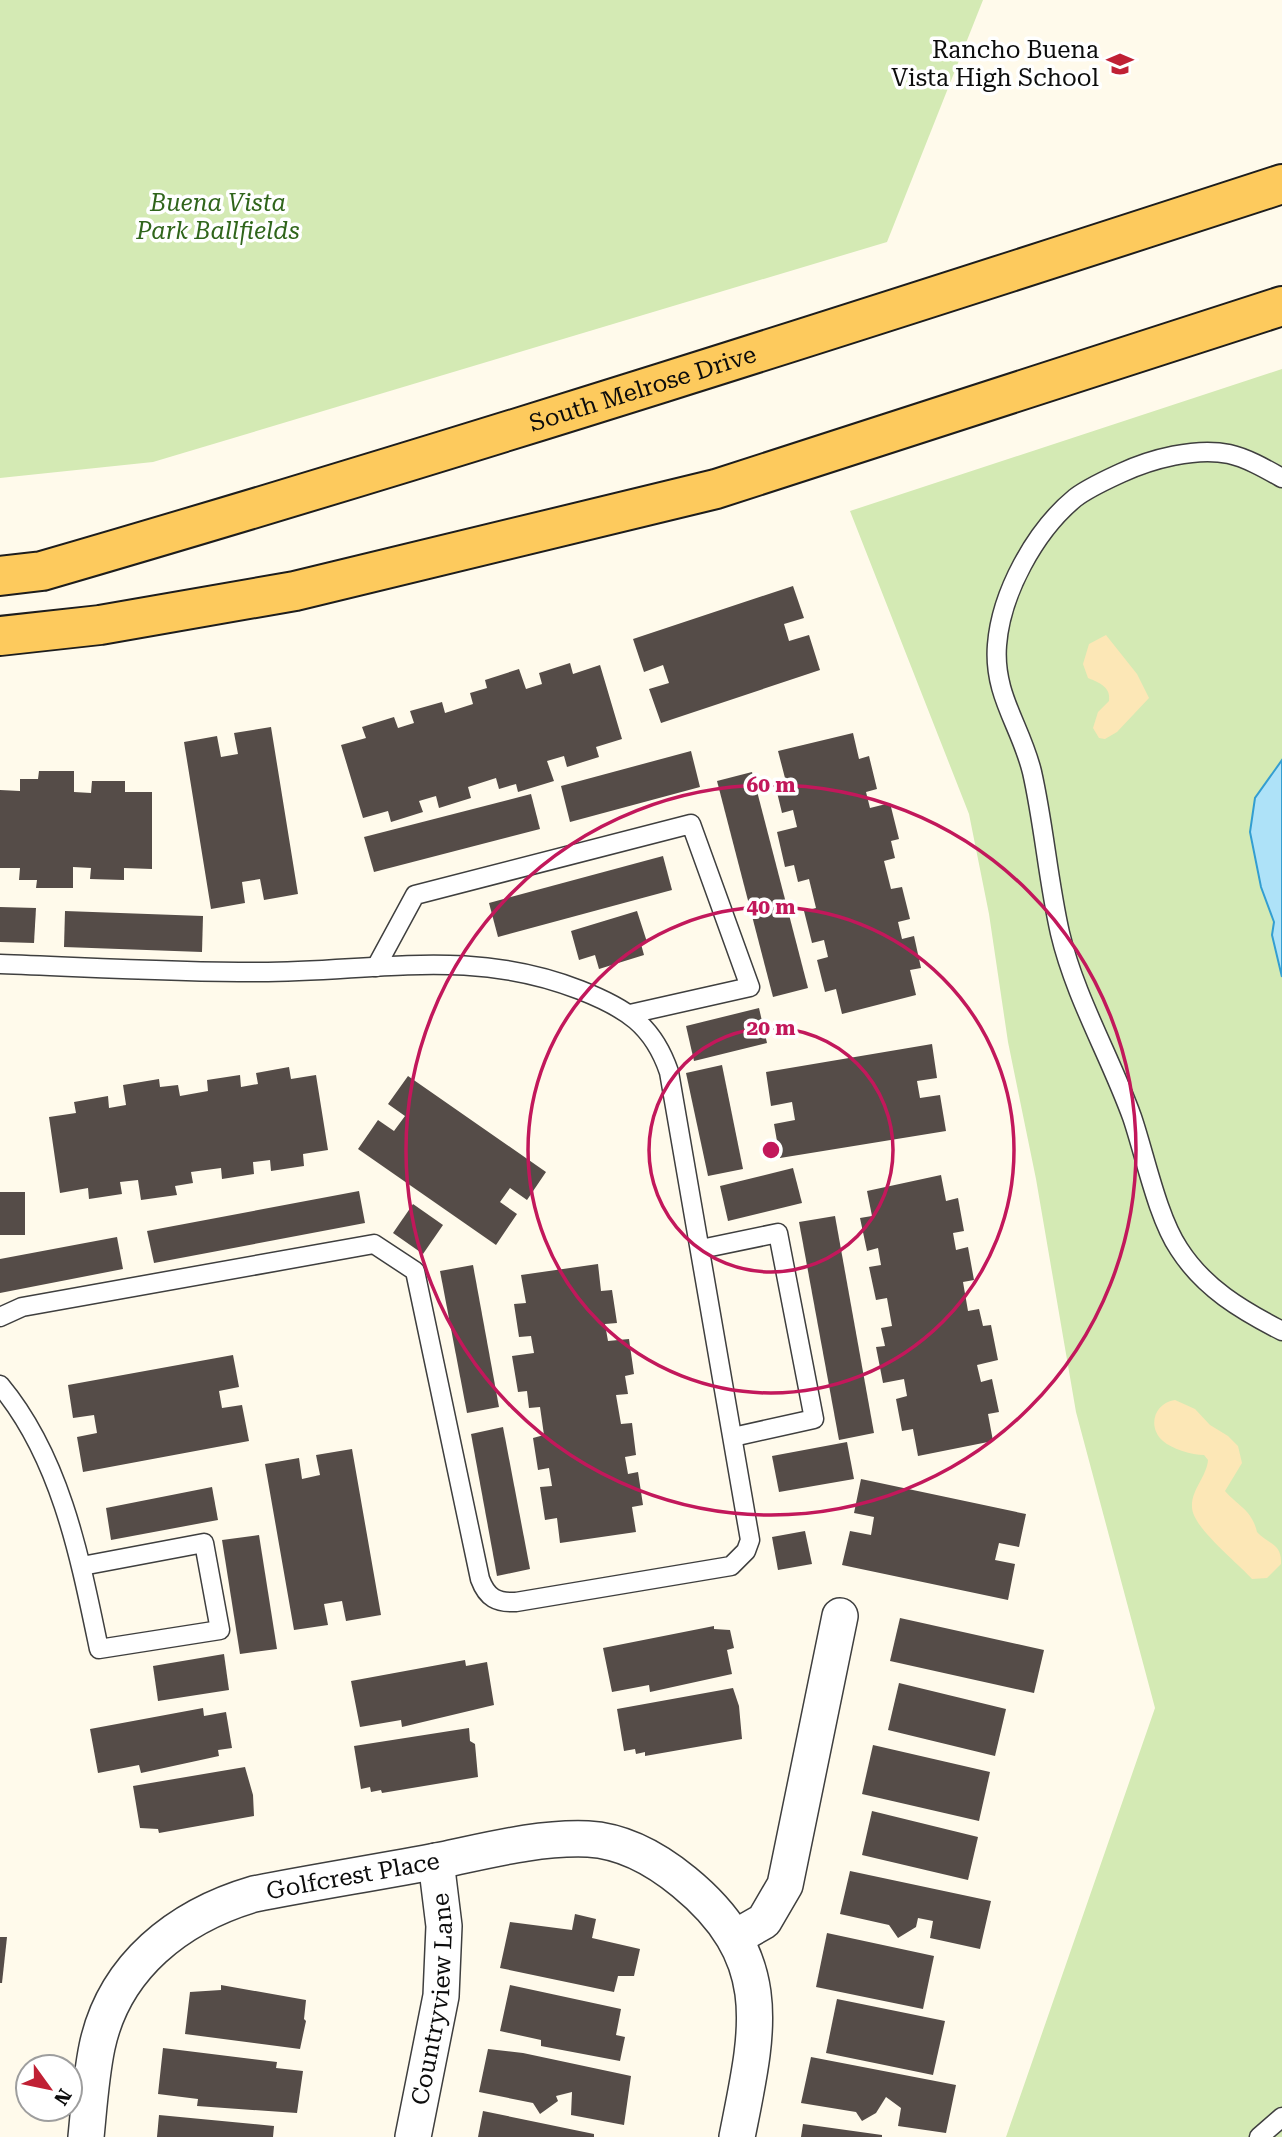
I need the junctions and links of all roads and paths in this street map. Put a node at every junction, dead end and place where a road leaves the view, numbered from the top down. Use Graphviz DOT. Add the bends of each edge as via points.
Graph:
graph roads {
  1 [pos="1282,184"];
  2 [pos="1282,306"];
  3 [pos="1282,478"];
  4 [pos="0,576"];
  5 [pos="0,636"];
  6 [pos="0,964"];
  7 [pos="376,967"];
  8 [pos="630,1014"];
  9 [pos="701,1249"];
  10 [pos="0,1317"];
  11 [pos="1282,1331"];
  12 [pos="0,1385"];
  13 [pos="733,1437"];
  14 [pos="82,1566"];
  15 [pos="840,1616"];
  16 [pos="436,1861"];
  17 [pos="737,1937"];
  18 [pos="1282,2117"];
  19 [pos="86,2137"];
  20 [pos="413,2137"];
  21 [pos="737,2137"];
  22 [pos="1259,2137"];
  1 -- 4 [label="main road, South Melrose Drive" via="724,366 342,483 41,571"];
  2 -- 5 [label="main road" via="716,489 295,591 100,625"];
  3 -- 11 [label="lane" via="1228,454 1202,453 1133,467 1076,498 1037,541 1023,566 1007,604 997,664 1005,706 1032,773 1068,958 1177,1247 1222,1297"];
  6 -- 7 [label="lane" via="211,972"];
  7 -- 8 [label="lane" via="497,966 567,985"];
  7 -- 8 [label="lane" via="415,895 691,824 750,987"];
  8 -- 9 [label="lane" via="648,1029 669,1072"];
  9 -- 13 [label="lane"];
  9 -- 13 [label="lane" via="778,1233 814,1419"];
  10 -- 13 [label="lane" via="22,1307 374,1244 415,1271 480,1579 497,1602 731,1566 750,1540"];
  12 -- 14 [label="lane" via="51,1474"];
  14 -- 14 [label="lane" via="204,1543 220,1629 99,1649"];
  15 -- 17 [label="street" via="785,1885 764,1921"];
  16 -- 17 [label="street, Golfcrest Place" via="555,1839 618,1844 678,1877"];
  16 -- 19 [label="street, Golfcrest Place" via="254,1894 187,1920 162,1939 124,1984 110,2011 98,2044"];
  16 -- 20 [label="street, Countryview Lane" via="444,1926 441,1996"];
  17 -- 21 [label="street, Golfcrest Place" via="752,1986 756,2027"];
  18 -- 22 [label="lane"];
}
